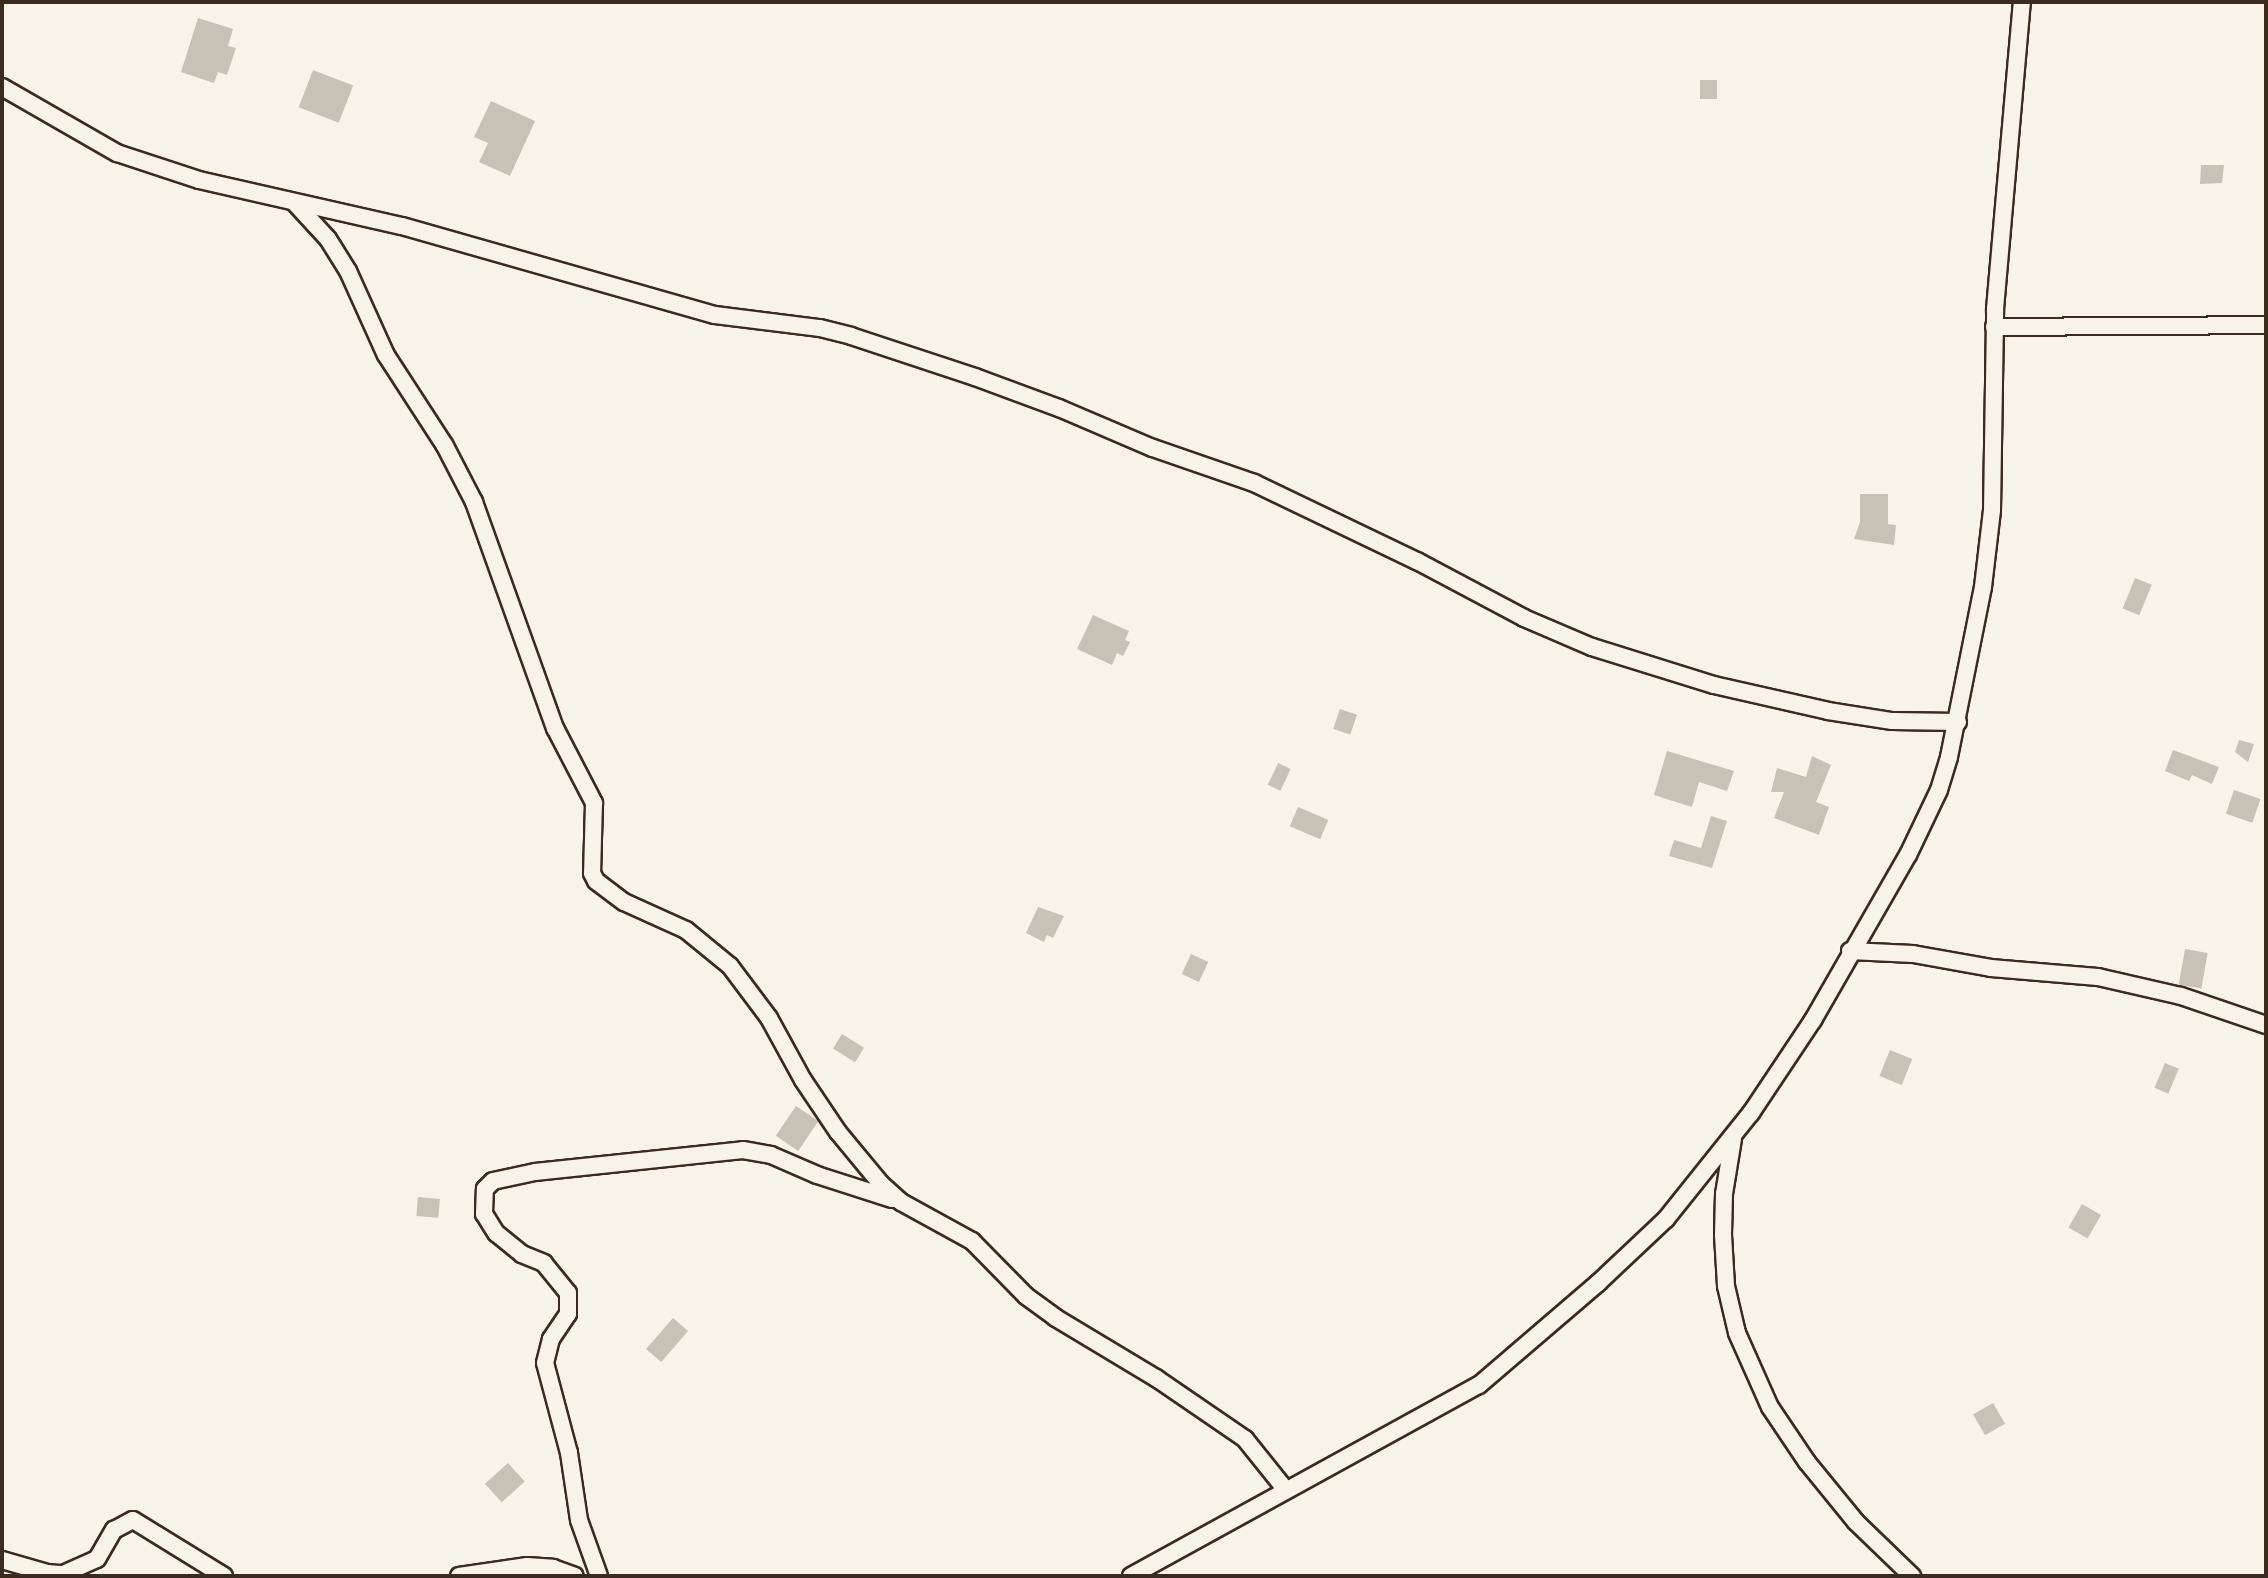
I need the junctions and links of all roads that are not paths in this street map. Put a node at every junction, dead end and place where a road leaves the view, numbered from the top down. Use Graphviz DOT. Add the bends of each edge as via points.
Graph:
graph roads {
  1 [pos="2022,2"];
  2 [pos="2,87"];
  3 [pos="294,202"];
  4 [pos="2266,325"];
  5 [pos="1994,327"];
  6 [pos="1958,722"];
  7 [pos="1850,951"];
  8 [pos="2266,1025"];
  9 [pos="1733,1137"];
  10 [pos="901,1202"];
  11 [pos="1286,1490"];
  12 [pos="2,1560"];
  13 [pos="224,1576"];
  14 [pos="459,1576"];
  15 [pos="575,1576"];
  16 [pos="599,1576"];
  17 [pos="1131,1576"];
  18 [pos="1912,1576"];
  1 -- 5 [label="street"];
  2 -- 3 [label="street" via="117,153 199,180"];
  3 -- 6 [label="street" via="402,226 715,315 851,336 975,377 1268,489 1592,647 1714,685 1828,711 1892,721"];
  3 -- 10 [label="street" via="348,271 386,355 474,502 555,728 594,803 596,881 624,902 686,930 730,966 769,1018 838,1132"];
  4 -- 5 [label="street"];
  5 -- 6 [label="street" via="1992,510"];
  6 -- 7 [label="street" via="1939,790 1908,855"];
  7 -- 8 [label="street" via="2098,977 2181,996"];
  7 -- 9 [label="street" via="1813,1020"];
  9 -- 11 [label="street" via="1666,1219 1479,1385"];
  9 -- 18 [label="street" via="1723,1235 1726,1286 1737,1333 1770,1407 1807,1462 1856,1522"];
  10 -- 11 [label="street" via="972,1241 1026,1296 1056,1318 1235,1431 1266,1460"];
  10 -- 16 [label="street" via="771,1155 743,1150 535,1172 493,1181 485,1189 484,1214 496,1233 522,1254 544,1263 568,1293 568,1314 551,1339 545,1363 569,1453 579,1520"];
  11 -- 17 [label="street"];
  12 -- 13 [label="street" via="63,1574 97,1559 114,1530 133,1520"];
  14 -- 15 [label="street" via="527,1566"];
}
